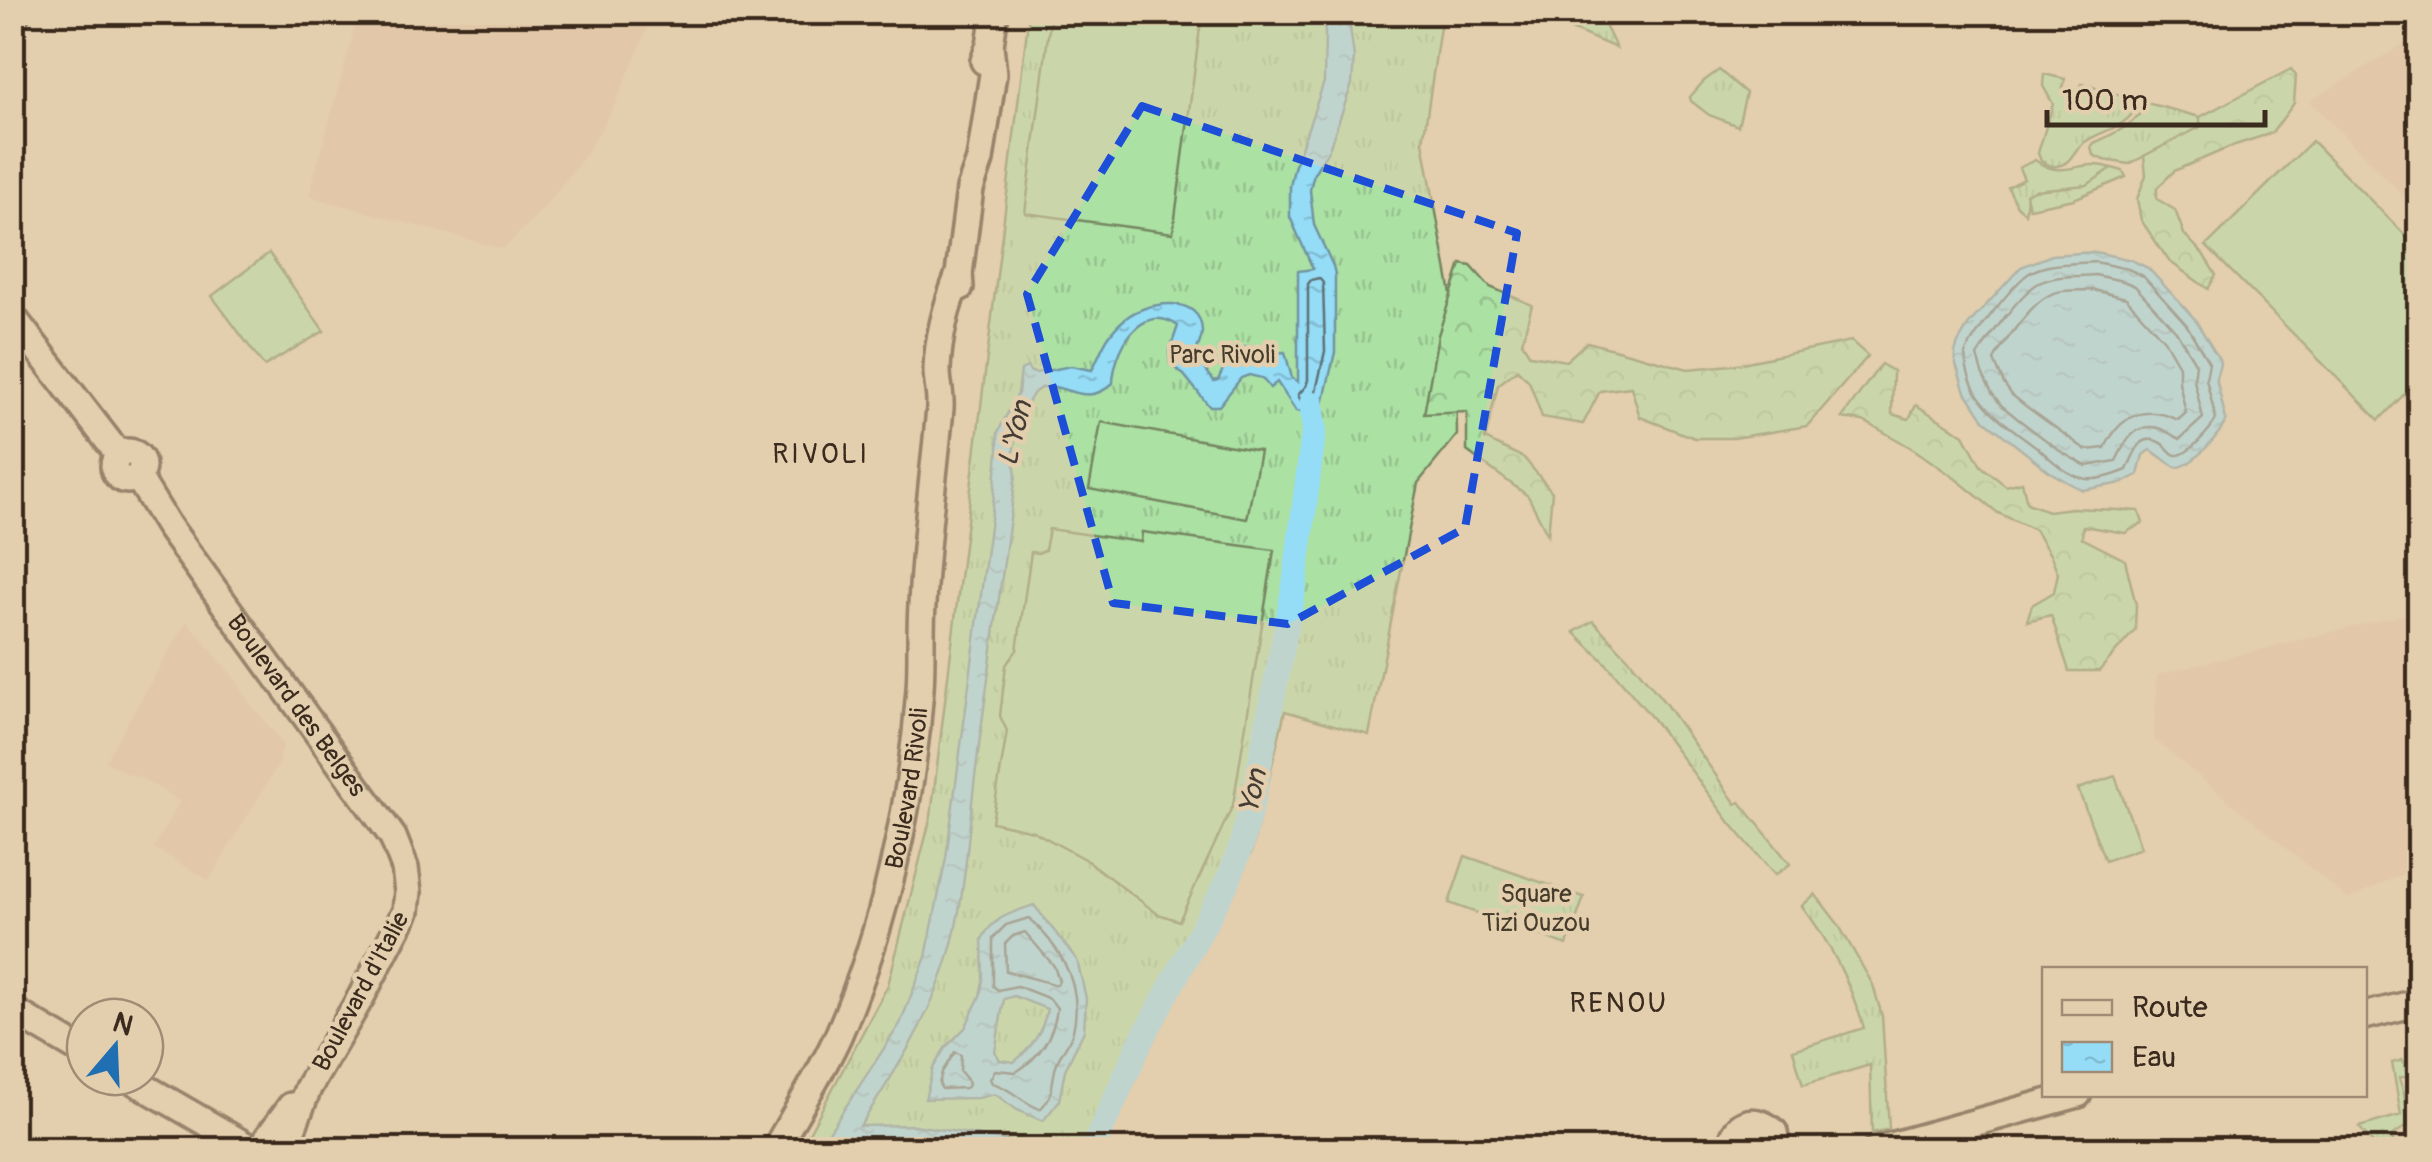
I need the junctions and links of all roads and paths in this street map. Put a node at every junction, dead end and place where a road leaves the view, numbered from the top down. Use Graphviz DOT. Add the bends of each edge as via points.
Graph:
graph roads {
  1 [pos="18,12"];
  2 [pos="994,12"];
  3 [pos="12,18"];
  4 [pos="12,316"];
  5 [pos="408,892"];
  6 [pos="2420,1002"];
  7 [pos="12,1010"];
  8 [pos="2367,1015"];
  9 [pos="65,1041"];
  10 [pos="165,1096"];
  11 [pos="2067,1097"];
  12 [pos="267,1147"];
  13 [pos="1780,1148"];
  14 [pos="775,1150"];
  15 [pos="1731,1150"];
  16 [pos="1876,1150"];
  1 -- 3 [label="street"];
  2 -- 14 [label="street, Boulevard Rivoli" via="973,113 959,274 937,371 941,402 911,770 885,896 847,1013"];
  4 -- 5 [label="street, Boulevard des Belges" via="119,456 138,456 138,477 168,526 393,837"];
  5 -- 12 [label="street, Boulevard d'Italie" via="388,949"];
  6 -- 8 [label="street"];
  7 -- 9 [label="street"];
  10 -- 12 [label="street"];
  11 -- 16 [label="street"];
  13 -- 15 [label="street" via="1769,1127 1748,1122 1732,1136"];
}
